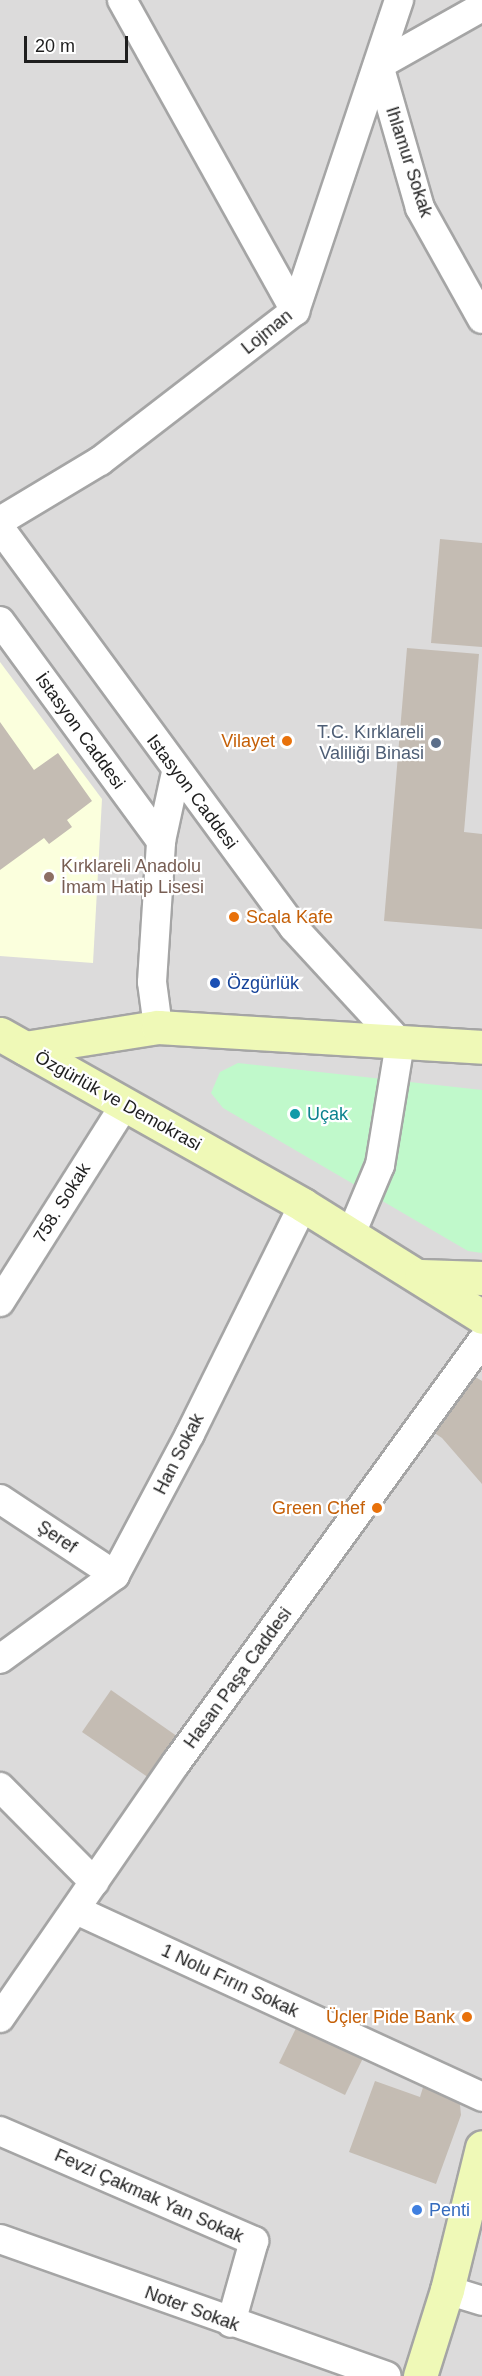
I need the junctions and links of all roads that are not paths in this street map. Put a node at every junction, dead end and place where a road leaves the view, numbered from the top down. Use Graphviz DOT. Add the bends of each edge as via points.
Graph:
graph roads {
  1 [pos="122,0"];
  2 [pos="399,0"];
  3 [pos="482,7"];
  4 [pos="379,65"];
  5 [pos="295,311"];
  6 [pos="482,319"];
  7 [pos="0,521"];
  8 [pos="0,528"];
  9 [pos="0,621"];
  10 [pos="176,772"];
  11 [pos="161,841"];
  12 [pos="158,1027"];
  13 [pos="12,1041"];
  14 [pos="400,1043"];
  15 [pos="482,1047"];
  16 [pos="125,1104"];
  17 [pos="303,1205"];
  18 [pos="351,1234"];
  19 [pos="416,1275"];
  20 [pos="482,1278"];
  21 [pos="0,1302"];
  22 [pos="482,1317"];
  23 [pos="482,1341"];
  24 [pos="0,1499"];
  25 [pos="115,1575"];
  26 [pos="0,1659"];
  27 [pos="0,1787"];
  28 [pos="94,1882"];
  29 [pos="76,1910"];
  30 [pos="0,2018"];
  31 [pos="482,2097"];
  32 [pos="0,2131"];
  33 [pos="482,2147"];
  34 [pos="0,2239"];
  35 [pos="447,2290"];
  36 [pos="482,2301"];
  37 [pos="231,2323"];
  38 [pos="386,2376"];
  39 [pos="420,2376"];
  1 -- 5 [label="street"];
  2 -- 4 [label="street, Lojman"];
  3 -- 4 [label="street"];
  4 -- 5 [label="street, Lojman"];
  4 -- 6 [label="street, Ihlamur Sokak" via="420,208"];
  5 -- 7 [label="street, Lojman" via="100,461"];
  8 -- 10 [label="street, Istasyon Caddesi"];
  9 -- 11 [label="street, İstasyon Caddesi"];
  10 -- 11 [label="street"];
  10 -- 14 [label="street, Istasyon Caddesi" via="294,928"];
  11 -- 12 [label="street" via="152,982"];
  12 -- 13 [label="street, Özgürlük ve Demokrasi"];
  12 -- 14 [label="street, Özgürlük ve Demokrasi"];
  13 -- 16 [label="street, Özgürlük ve Demokrasi"];
  14 -- 15 [label="street, Özgürlük ve Demokrasi"];
  14 -- 18 [label="street" via="380,1164"];
  16 -- 17 [label="street, Özgürlük ve Demokrasi"];
  16 -- 21 [label="street, 758. Sokak"];
  17 -- 18 [label="street, Özgürlük ve Demokrasi"];
  17 -- 25 [label="street, Han Sokak"];
  18 -- 19 [label="street, Özgürlük ve Demokrasi"];
  19 -- 20 [label="street"];
  19 -- 22 [label="street, Özgürlük ve Demokrasi"];
  23 -- 28 [label="street, Hasan Paşa Caddesi"];
  24 -- 25 [label="street, Şeref"];
  25 -- 26 [label="street, Han Sokak"];
  27 -- 28 [label="street"];
  28 -- 29 [label="street, Hasan Paşa Caddesi"];
  29 -- 30 [label="street, Hasan Paşa Caddesi"];
  29 -- 31 [label="street, 1 Nolu Fırın Sokak"];
  32 -- 37 [label="street, Fevzi Çakmak Yan Sokak" via="254,2241"];
  33 -- 35 [label="street"];
  34 -- 37 [label="street, Noter Sokak"];
  35 -- 36 [label="street"];
  35 -- 39 [label="street"];
  37 -- 38 [label="street, Noter Sokak"];
}
